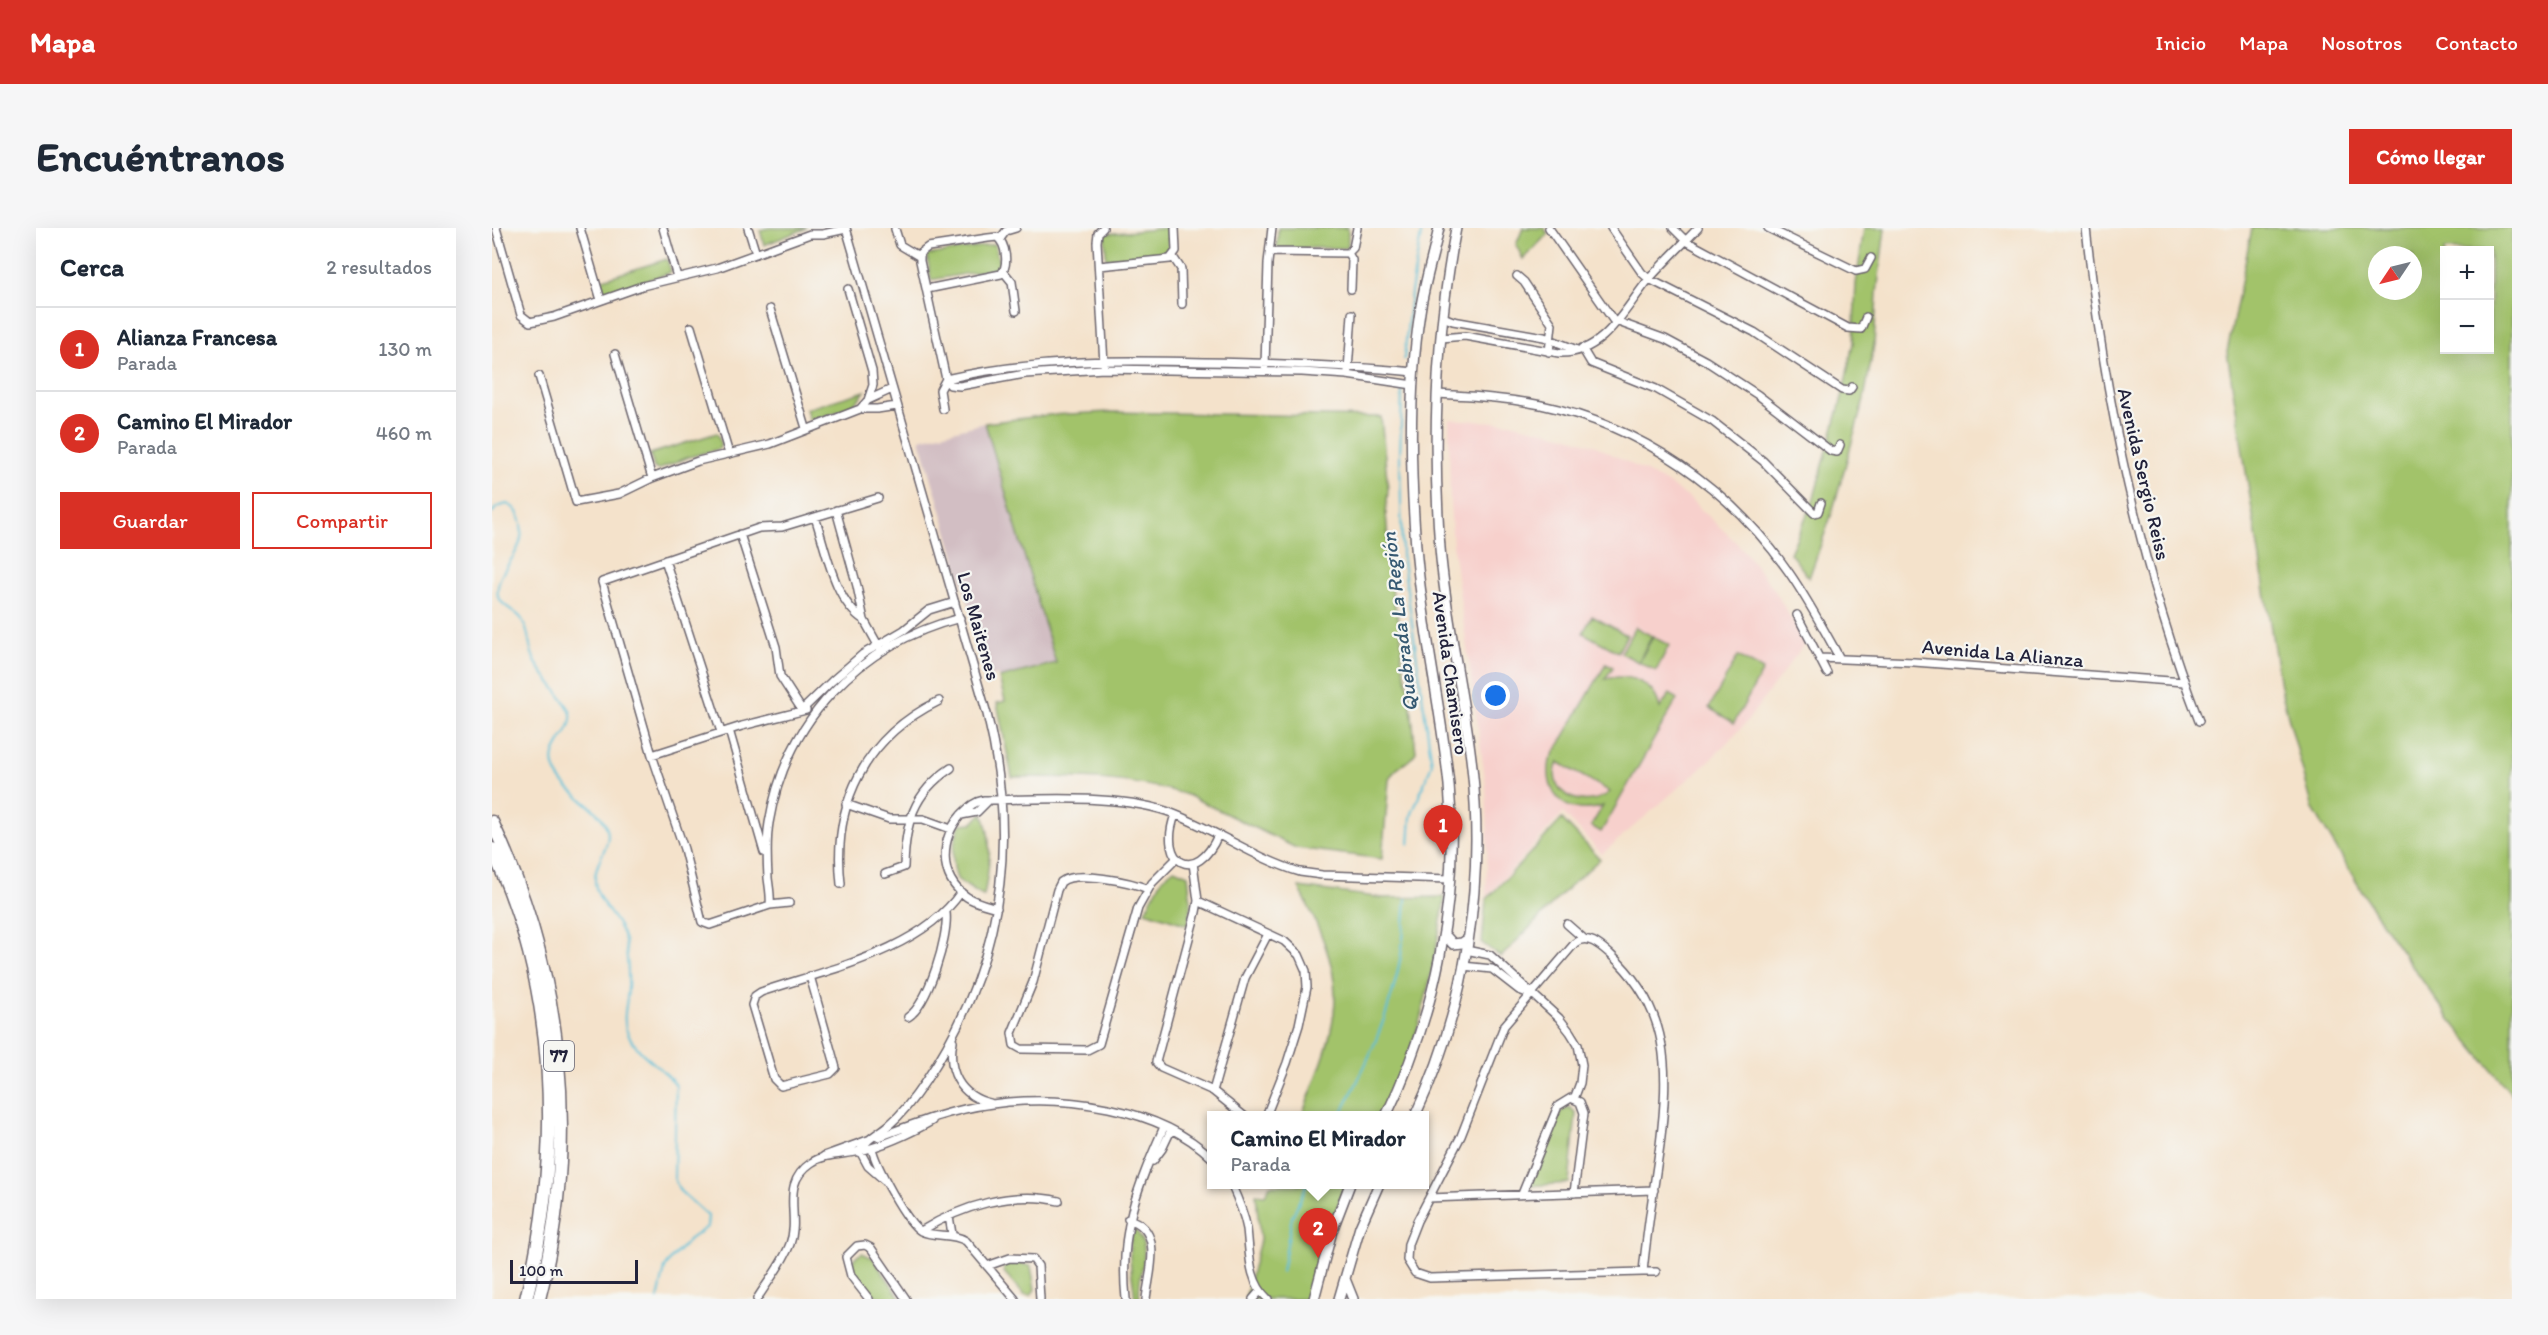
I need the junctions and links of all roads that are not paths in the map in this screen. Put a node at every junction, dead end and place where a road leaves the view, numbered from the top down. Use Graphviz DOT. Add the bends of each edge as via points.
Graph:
graph roads {
  1 [pos="496,228"];
  2 [pos="580,228"];
  3 [pos="663,228"];
  4 [pos="748,228"];
  5 [pos="816,228"];
  6 [pos="846,228"];
  7 [pos="1016,228"];
  8 [pos="1175,228"];
  9 [pos="1272,228"];
  10 [pos="1357,228"];
  11 [pos="1439,228"];
  12 [pos="1456,228"];
  13 [pos="1549,228"];
  14 [pos="1611,228"];
  15 [pos="1673,228"];
  16 [pos="1698,228"];
  17 [pos="1767,228"];
  18 [pos="2086,228"];
  19 [pos="895,229"];
  20 [pos="1100,229"];
  21 [pos="810,234"];
  22 [pos="1000,239"];
  23 [pos="1686,241"];
  24 [pos="1271,252"];
  25 [pos="1348,253"];
  26 [pos="756,254"];
  27 [pos="920,257"];
  28 [pos="1173,257"];
  29 [pos="1871,258"];
  30 [pos="1099,266"];
  31 [pos="1430,269"];
  32 [pos="1004,272"];
  33 [pos="1448,275"];
  34 [pos="1517,276"];
  35 [pos="677,277"];
  36 [pos="1650,279"];
  37 [pos="848,289"];
  38 [pos="927,289"];
  39 [pos="1351,289"];
  40 [pos="601,300"];
  41 [pos="1182,304"];
  42 [pos="770,309"];
  43 [pos="1016,311"];
  44 [pos="1352,314"];
  45 [pos="1443,317"];
  46 [pos="1866,317"];
  47 [pos="1617,322"];
  48 [pos="691,327"];
  49 [pos="1441,338"];
  50 [pos="1551,341"];
  51 [pos="1580,349"];
  52 [pos="1549,352"];
  53 [pos="615,354"];
  54 [pos="1104,359"];
  55 [pos="1183,361"];
  56 [pos="1266,363"];
  57 [pos="1024,365"];
  58 [pos="1349,366"];
  59 [pos="1104,369"];
  60 [pos="1182,370"];
  61 [pos="1265,372"];
  62 [pos="1414,372"];
  63 [pos="1025,374"];
  64 [pos="1347,375"];
  65 [pos="539,376"];
  66 [pos="946,379"];
  67 [pos="1413,385"];
  68 [pos="1852,387"];
  69 [pos="892,389"];
  70 [pos="1437,394"];
  71 [pos="868,400"];
  72 [pos="897,405"];
  73 [pos="860,408"];
  74 [pos="943,409"];
  75 [pos="806,428"];
  76 [pos="1840,445"];
  77 [pos="729,454"];
  78 [pos="652,478"];
  79 [pos="878,498"];
  80 [pos="1821,503"];
  81 [pos="836,510"];
  82 [pos="815,517"];
  83 [pos="740,534"];
  84 [pos="665,560"];
  85 [pos="955,602"];
  86 [pos="1797,615"];
  87 [pos="960,618"];
  88 [pos="864,620"];
  89 [pos="879,648"];
  90 [pos="1839,657"];
  91 [pos="1820,658"];
  92 [pos="1827,673"];
  93 [pos="2184,682"];
  94 [pos="939,701"];
  95 [pos="802,710"];
  96 [pos="814,711"];
  97 [pos="2199,721"];
  98 [pos="729,730"];
  99 [pos="721,732"];
  100 [pos="652,754"];
  101 [pos="951,768"];
  102 [pos="1002,799"];
  103 [pos="846,804"];
  104 [pos="1175,815"];
  105 [pos="909,819"];
  106 [pos="492,822"];
  107 [pos="757,825"];
  108 [pos="768,828"];
  109 [pos="951,830"];
  110 [pos="1218,835"];
  111 [pos="492,849"];
  112 [pos="1178,858"];
  113 [pos="1193,863"];
  114 [pos="767,864"];
  115 [pos="885,874"];
  116 [pos="1450,879"];
  117 [pos="841,884"];
  118 [pos="1148,889"];
  119 [pos="961,892"];
  120 [pos="1198,901"];
  121 [pos="789,903"];
  122 [pos="770,905"];
  123 [pos="997,908"];
  124 [pos="946,913"];
  125 [pos="1567,924"];
  126 [pos="1268,933"];
  127 [pos="1444,934"];
  128 [pos="1583,938"];
  129 [pos="1468,939"];
  130 [pos="1466,950"];
  131 [pos="1463,966"];
  132 [pos="810,975"];
  133 [pos="1530,994"];
  134 [pos="908,1017"];
  135 [pos="954,1036"];
  136 [pos="1213,1091"];
  137 [pos="1574,1099"];
  138 [pos="993,1104"];
  139 [pos="1238,1111"];
  140 [pos="1268,1111"];
  141 [pos="1388,1111"];
  142 [pos="1417,1111"];
  143 [pos="938,1118"];
  144 [pos="1167,1128"];
  145 [pos="869,1140"];
  146 [pos="872,1148"];
  147 [pos="860,1151"];
  148 [pos="1207,1154"];
  149 [pos="825,1156"];
  150 [pos="887,1184"];
  151 [pos="1233,1189"];
  152 [pos="1348,1189"];
  153 [pos="1377,1189"];
  154 [pos="1654,1190"];
  155 [pos="1574,1193"];
  156 [pos="1522,1194"];
  157 [pos="1429,1198"];
  158 [pos="1059,1201"];
  159 [pos="949,1216"];
  160 [pos="1128,1219"];
  161 [pos="921,1231"];
  162 [pos="952,1234"];
  163 [pos="987,1266"];
  164 [pos="1643,1272"];
  165 [pos="1656,1272"];
  166 [pos="1345,1279"];
  167 [pos="1260,1291"];
  168 [pos="526,1299"];
  169 [pos="539,1299"];
  170 [pos="757,1299"];
  171 [pos="869,1299"];
  172 [pos="906,1299"];
  173 [pos="1015,1299"];
  174 [pos="1040,1299"];
  175 [pos="1126,1299"];
  176 [pos="1146,1299"];
  177 [pos="1253,1299"];
  178 [pos="1268,1299"];
  179 [pos="1314,1299"];
  180 [pos="1339,1299"];
  181 [pos="1353,1299"];
  1 -- 40 [label="street" via="525,320 554,317"];
  2 -- 40 [label="street"];
  3 -- 35 [label="street"];
  4 -- 26 [label="street"];
  5 -- 21 [label="street"];
  6 -- 21 [label="street"];
  6 -- 69 [label="street, Los Maitenes"];
  7 -- 22 [label="street" via="1006,231"];
  8 -- 28 [label="street"];
  9 -- 24 [label="street"];
  10 -- 25 [label="street" via="1353,248"];
  11 -- 31 [label="street, Avenida Chamisero"];
  12 -- 33 [label="street, Avenida Chamisero"];
  13 -- 47 [label="street"];
  14 -- 36 [label="street"];
  15 -- 23 [label="street"];
  16 -- 23 [label="street"];
  17 -- 29 [label="street" via="1856,271 1865,269"];
  18 -- 93 [label="street, Avenida Sergio Reiss" via="2099,336 2122,463 2153,584"];
  19 -- 27 [label="street" via="900,244"];
  20 -- 30 [label="street"];
  21 -- 26 [label="street"];
  22 -- 27 [label="street" via="928,247"];
  22 -- 32 [label="street" via="1006,263"];
  23 -- 36 [label="street"];
  23 -- 46 [label="street" via="1848,328 1861,329"];
  24 -- 25 [label="street"];
  24 -- 56 [label="street"];
  25 -- 39 [label="street" via="1352,262"];
  26 -- 35 [label="street"];
  27 -- 38 [label="street"];
  28 -- 30 [label="street"];
  28 -- 41 [label="street" via="1181,269"];
  30 -- 54 [label="street"];
  31 -- 33 [label="street" via="1439,267"];
  31 -- 62 [label="street, Avenida Chamisero" via="1420,313"];
  32 -- 38 [label="street"];
  32 -- 43 [label="street" via="1012,282"];
  33 -- 45 [label="street, Avenida Chamisero"];
  34 -- 50 [label="street" via="1552,324"];
  35 -- 40 [label="street"];
  36 -- 47 [label="street"];
  36 -- 68 [label="street" via="1754,332 1842,390"];
  37 -- 71 [label="street" via="872,371"];
  38 -- 66 [label="street"];
  42 -- 75 [label="street"];
  44 -- 58 [label="street"];
  45 -- 49 [label="street, Avenida Chamisero"];
  45 -- 50 [label="street"];
  47 -- 51 [label="street" via="1605,336"];
  47 -- 76 [label="street" via="1655,335 1706,361 1831,451 1837,452"];
  48 -- 77 [label="street"];
  49 -- 52 [label="street" via="1465,336"];
  49 -- 70 [label="street, Avenida Chamisero"];
  50 -- 51 [label="street"];
  50 -- 52 [label="street"];
  51 -- 52 [label="street"];
  51 -- 80 [label="street" via="1591,363 1656,389 1723,429 1773,470 1814,513"];
  53 -- 78 [label="street"];
  54 -- 55 [label="street"];
  54 -- 57 [label="street"];
  54 -- 59 [label="street"];
  55 -- 56 [label="street"];
  55 -- 60 [label="street"];
  56 -- 58 [label="street"];
  56 -- 61 [label="street"];
  57 -- 63 [label="street"];
  57 -- 66 [label="street"];
  58 -- 62 [label="street"];
  58 -- 64 [label="street"];
  59 -- 60 [label="street"];
  59 -- 63 [label="street"];
  60 -- 61 [label="street"];
  61 -- 64 [label="street"];
  62 -- 67 [label="street, Avenida Chamisero"];
  63 -- 66 [label="street" via="960,386 950,385"];
  64 -- 67 [label="street"];
  65 -- 78 [label="street" via="576,502 611,497"];
  66 -- 74 [label="street" via="940,390"];
  67 -- 116 [label="street, Avenida Chamisero" via="1414,520 1421,599 1449,784"];
  69 -- 71 [label="street"];
  69 -- 72 [label="street, Los Maitenes"];
  70 -- 90 [label="street" via="1508,399 1569,412 1628,435 1673,460 1714,491 1767,544 1798,585"];
  70 -- 129 [label="street, Avenida Chamisero" via="1441,559 1474,797 1474,875"];
  71 -- 73 [label="street"];
  72 -- 73 [label="street"];
  72 -- 85 [label="street, Los Maitenes"];
  73 -- 75 [label="street"];
  75 -- 77 [label="street" via="770,444"];
  77 -- 78 [label="street"];
  79 -- 81 [label="street"];
  81 -- 82 [label="street"];
  81 -- 88 [label="street"];
  82 -- 83 [label="street"];
  82 -- 88 [label="street" via="843,597"];
  83 -- 84 [label="street"];
  83 -- 95 [label="street" via="776,647 780,676"];
  84 -- 99 [label="street"];
  84 -- 100 [label="street" via="602,582"];
  85 -- 87 [label="street, Los Maitenes"];
  85 -- 89 [label="street" via="929,610"];
  86 -- 91 [label="street"];
  87 -- 89 [label="street"];
  87 -- 102 [label="street, Los Maitenes" via="992,733"];
  88 -- 89 [label="street"];
  89 -- 95 [label="street" via="846,667"];
  89 -- 96 [label="street"];
  90 -- 91 [label="street, Avenida La Alianza"];
  90 -- 93 [label="street, Avenida La Alianza"];
  91 -- 92 [label="street"];
  93 -- 97 [label="street, Avenida Sergio Reiss"];
  94 -- 103 [label="street" via="907,719 880,744 863,766"];
  95 -- 96 [label="street"];
  95 -- 98 [label="street"];
  96 -- 108 [label="street" via="782,773"];
  98 -- 99 [label="street"];
  98 -- 107 [label="street"];
  99 -- 100 [label="street"];
  100 -- 122 [label="street" via="684,849 702,922 710,925"];
  101 -- 105 [label="street" via="930,786"];
  102 -- 104 [label="street" via="1100,801 1151,807"];
  102 -- 109 [label="street" via="989,800 977,812 961,815"];
  102 -- 123 [label="street, Los Maitenes" via="1004,845"];
  103 -- 105 [label="street" via="889,819"];
  103 -- 117 [label="street" via="839,842"];
  104 -- 110 [label="street"];
  104 -- 112 [label="street" via="1169,841"];
  105 -- 109 [label="street" via="923,819"];
  105 -- 115 [label="street" via="904,867"];
  106 -- 169 [label="highway, 77" via="531,917 558,1044 559,1186 554,1232"];
  107 -- 108 [label="street"];
  107 -- 114 [label="street"];
  108 -- 114 [label="street"];
  109 -- 119 [label="street" via="945,860 952,881"];
  110 -- 113 [label="street" via="1209,853"];
  110 -- 116 [label="street" via="1307,873"];
  111 -- 168 [label="highway, 77" via="520,919 531,960 548,1078 546,1200"];
  112 -- 113 [label="street"];
  112 -- 118 [label="street"];
  113 -- 120 [label="street"];
  114 -- 122 [label="street"];
  116 -- 127 [label="street, Avenida Chamisero"];
  118 -- 118 [label="street" via="1136,915 1099,1044 1087,1050 1021,1049 1014,1045 1012,1033 1033,982 1061,882 1075,877 1133,883"];
  119 -- 123 [label="street" via="976,902"];
  119 -- 124 [label="street"];
  120 -- 126 [label="street"];
  120 -- 136 [label="street" via="1156,1062 1161,1068"];
  121 -- 122 [label="street"];
  123 -- 135 [label="street, Los Maitenes" via="984,965"];
  124 -- 132 [label="street" via="890,947"];
  124 -- 134 [label="street" via="934,969 921,1003"];
  125 -- 128 [label="street"];
  126 -- 136 [label="street" via="1245,978"];
  126 -- 140 [label="street" via="1294,950 1307,978 1293,1044"];
  127 -- 129 [label="street" via="1453,944"];
  127 -- 141 [label="street, Avenida Chamisero" via="1419,1037"];
  128 -- 133 [label="street"];
  128 -- 154 [label="street" via="1606,950 1629,975 1648,1004 1660,1036 1666,1089"];
  129 -- 130 [label="street, Avenida Chamisero"];
  130 -- 131 [label="street, Avenida Chamisero"];
  130 -- 133 [label="street" via="1490,955"];
  131 -- 133 [label="street" via="1492,969"];
  131 -- 142 [label="street, Avenida Chamisero" via="1445,1038"];
  132 -- 132 [label="street" via="761,992 752,1002 774,1079 782,1086 830,1074 836,1068"];
  133 -- 137 [label="street" via="1564,1023 1578,1045 1581,1076"];
  133 -- 157 [label="street" via="1500,1033 1472,1111"];
  135 -- 138 [label="street, Los Maitenes" via="951,1061 957,1080 972,1095"];
  135 -- 145 [label="street, Los Maitenes" via="913,1099"];
  136 -- 139 [label="street"];
  137 -- 155 [label="street" via="1584,1113"];
  137 -- 156 [label="street" via="1566,1099 1558,1106"];
  138 -- 143 [label="street"];
  138 -- 144 [label="street" via="1075,1103 1126,1113"];
  143 -- 145 [label="street"];
  143 -- 146 [label="street"];
  144 -- 148 [label="street"];
  144 -- 160 [label="street"];
  145 -- 147 [label="street"];
  145 -- 149 [label="street"];
  146 -- 147 [label="street"];
  146 -- 150 [label="street"];
  147 -- 149 [label="street"];
  147 -- 150 [label="street" via="868,1166"];
  149 -- 170 [label="street" via="806,1166 797,1179 791,1202 792,1238"];
  150 -- 161 [label="street"];
  151 -- 167 [label="street" via="1244,1217 1252,1271"];
  152 -- 179 [label="street" via="1332,1231"];
  153 -- 166 [label="street" via="1360,1227"];
  154 -- 155 [label="street"];
  154 -- 164 [label="street"];
  155 -- 156 [label="street"];
  156 -- 157 [label="street"];
  157 -- 164 [label="street" via="1407,1255 1410,1267 1422,1276"];
  158 -- 159 [label="street" via="1012,1199"];
  159 -- 161 [label="street"];
  159 -- 162 [label="street"];
  160 -- 175 [label="street" via="1124,1257"];
  160 -- 176 [label="street" via="1145,1229 1152,1245"];
  161 -- 162 [label="street"];
  162 -- 163 [label="street" via="966,1241"];
  163 -- 173 [label="street"];
  163 -- 174 [label="street" via="1010,1258 1033,1259 1038,1266"];
  164 -- 165 [label="street"];
  166 -- 180 [label="street"];
  166 -- 181 [label="street"];
  167 -- 177 [label="street"];
  167 -- 178 [label="street"];
  171 -- 172 [label="street" via="847,1266 846,1257 857,1246 871,1248"];
}
